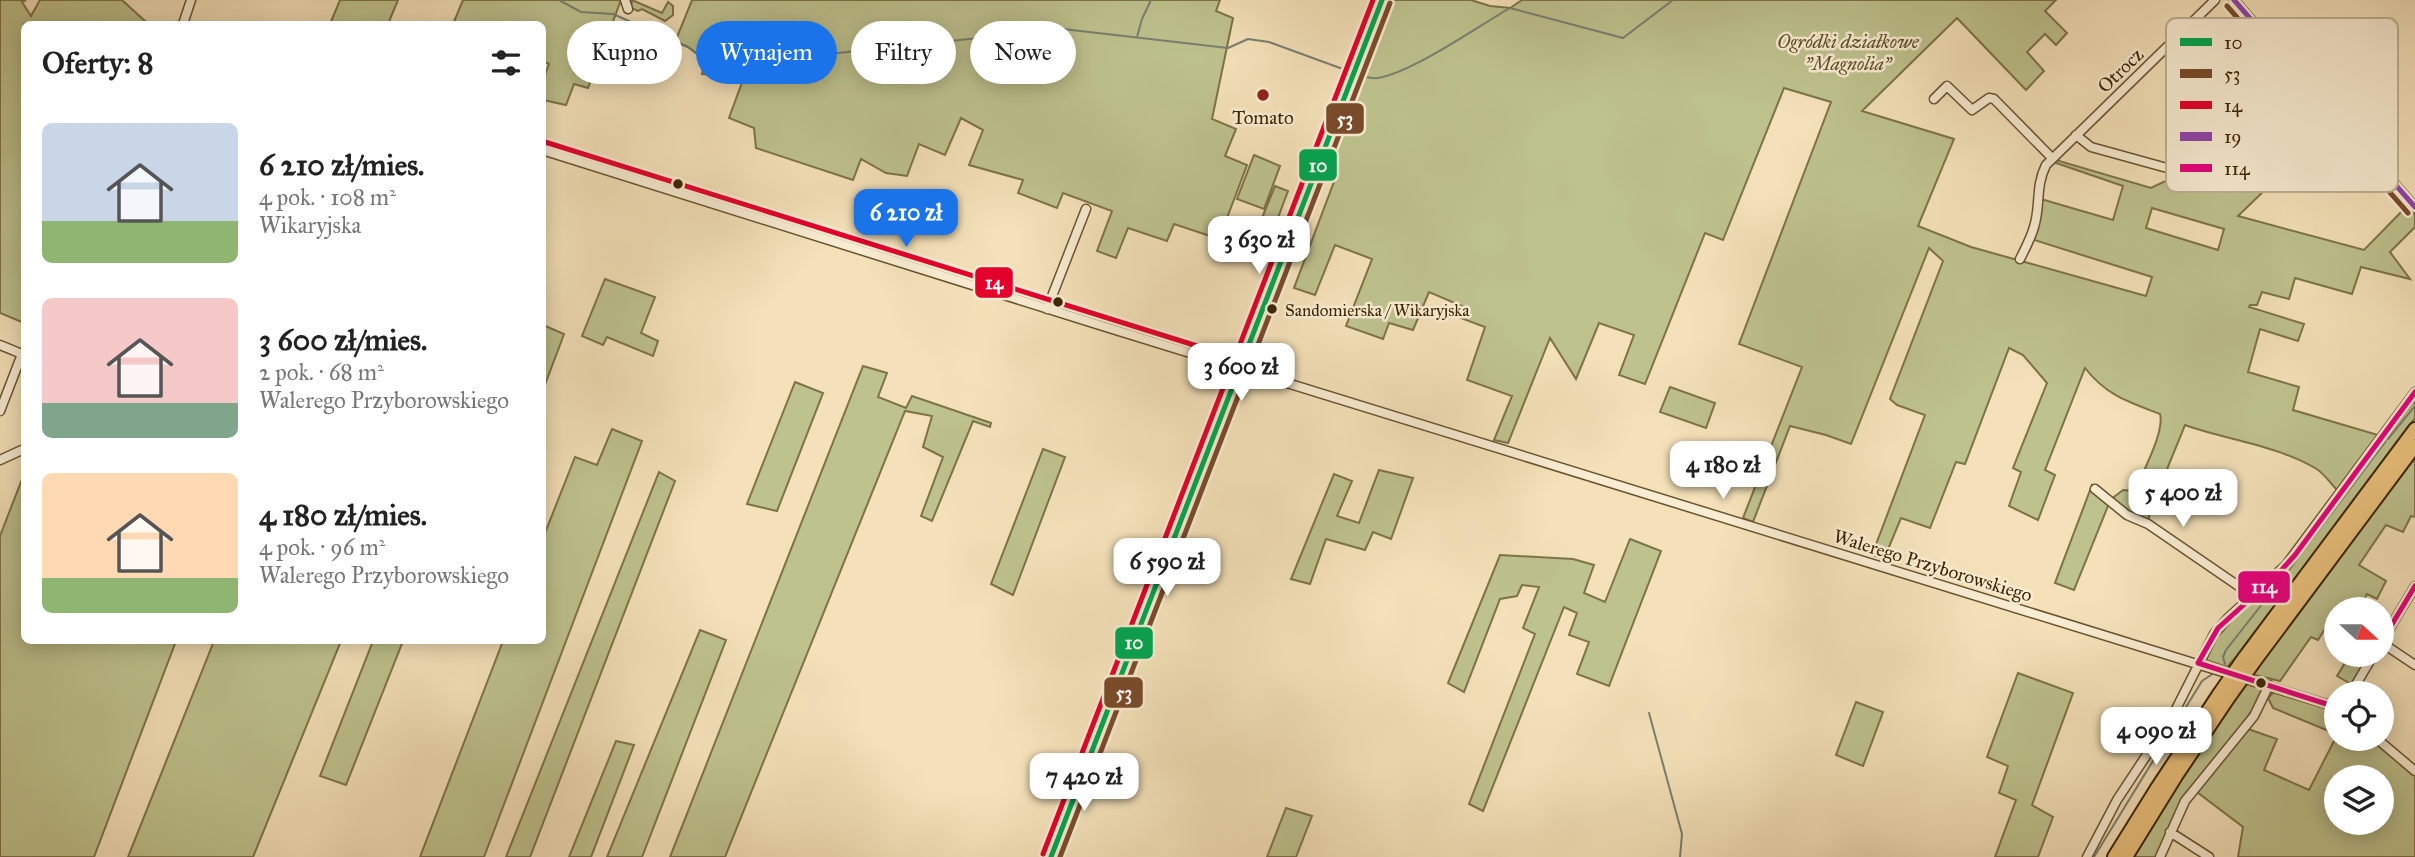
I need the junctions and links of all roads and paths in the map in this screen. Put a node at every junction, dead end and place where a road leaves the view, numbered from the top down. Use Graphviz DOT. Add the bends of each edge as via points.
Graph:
graph roads {
  1 [pos="191,0"];
  2 [pos="625,0"];
  3 [pos="1382,0"];
  4 [pos="2215,0"];
  5 [pos="2234,0"];
  6 [pos="628,9"];
  7 [pos="2196,18"];
  8 [pos="2250,18"];
  9 [pos="184,21"];
  10 [pos="2166,48"];
  11 [pos="1934,99"];
  12 [pos="2076,135"];
  13 [pos="546,151"];
  14 [pos="2050,161"];
  15 [pos="2166,168"];
  16 [pos="2398,187"];
  17 [pos="2415,206"];
  18 [pos="1086,209"];
  19 [pos="2020,259"];
  20 [pos="1047,309"];
  21 [pos="0,345"];
  22 [pos="21,354"];
  23 [pos="21,357"];
  24 [pos="1239,368"];
  25 [pos="2415,392"];
  26 [pos="0,411"];
  27 [pos="2415,429"];
  28 [pos="2415,446"];
  29 [pos="21,450"];
  30 [pos="1,458"];
  31 [pos="2095,489"];
  32 [pos="2415,586"];
  33 [pos="2253,596"];
  34 [pos="2411,601"];
  35 [pos="2394,625"];
  36 [pos="2394,650"];
  37 [pos="2249,660"];
  38 [pos="2199,663"];
  39 [pos="2415,665"];
  40 [pos="2269,685"];
  41 [pos="2224,696"];
  42 [pos="2324,703"];
  43 [pos="2391,751"];
  44 [pos="2415,771"];
  45 [pos="2170,832"];
  46 [pos="1051,857"];
  47 [pos="2087,857"];
  48 [pos="2115,857"];
  49 [pos="2126,857"];
  50 [pos="2160,857"];
  51 [pos="2209,857"];
  1 -- 9 [label="street"];
  2 -- 6 [label="street"];
  3 -- 24 [label="street"];
  4 -- 7 [label="street, Otrocz"];
  5 -- 8 [label="street"];
  10 -- 12 [label="street, Otrocz"];
  11 -- 14 [label="street" via="1947,86 1972,110 1994,99"];
  12 -- 14 [label="street, Otrocz"];
  12 -- 15 [label="street" via="2091,147"];
  13 -- 20 [label="street, Walerego Przyborowskiego"];
  14 -- 19 [label="street" via="2040,177 2034,228"];
  16 -- 17 [label="street"];
  18 -- 20 [label="street"];
  20 -- 24 [label="street, Walerego Przyborowskiego"];
  21 -- 22 [label="street"];
  23 -- 26 [label="street"];
  24 -- 38 [label="street, Walerego Przyborowskiego"];
  24 -- 46 [label="street"];
  25 -- 33 [label="street" via="2295,555"];
  27 -- 37 [label="highway"];
  28 -- 37 [label="highway"];
  29 -- 30 [label="street"];
  31 -- 33 [label="street" via="2127,515 2148,524"];
  32 -- 34 [label="street"];
  33 -- 38 [label="street" via="2218,628"];
  34 -- 35 [label="street"];
  36 -- 39 [label="street"];
  37 -- 41 [label="highway, bridge"];
  38 -- 40 [label="street, Walerego Przyborowskiego"];
  38 -- 47 [label="street"];
  40 -- 42 [label="street, Walerego Przyborowskiego"];
  40 -- 45 [label="street" via="2254,716 2194,788"];
  41 -- 48 [label="highway" via="2157,788"];
  41 -- 49 [label="highway"];
  43 -- 44 [label="street"];
  45 -- 50 [label="street"];
  45 -- 51 [label="street"];
}
